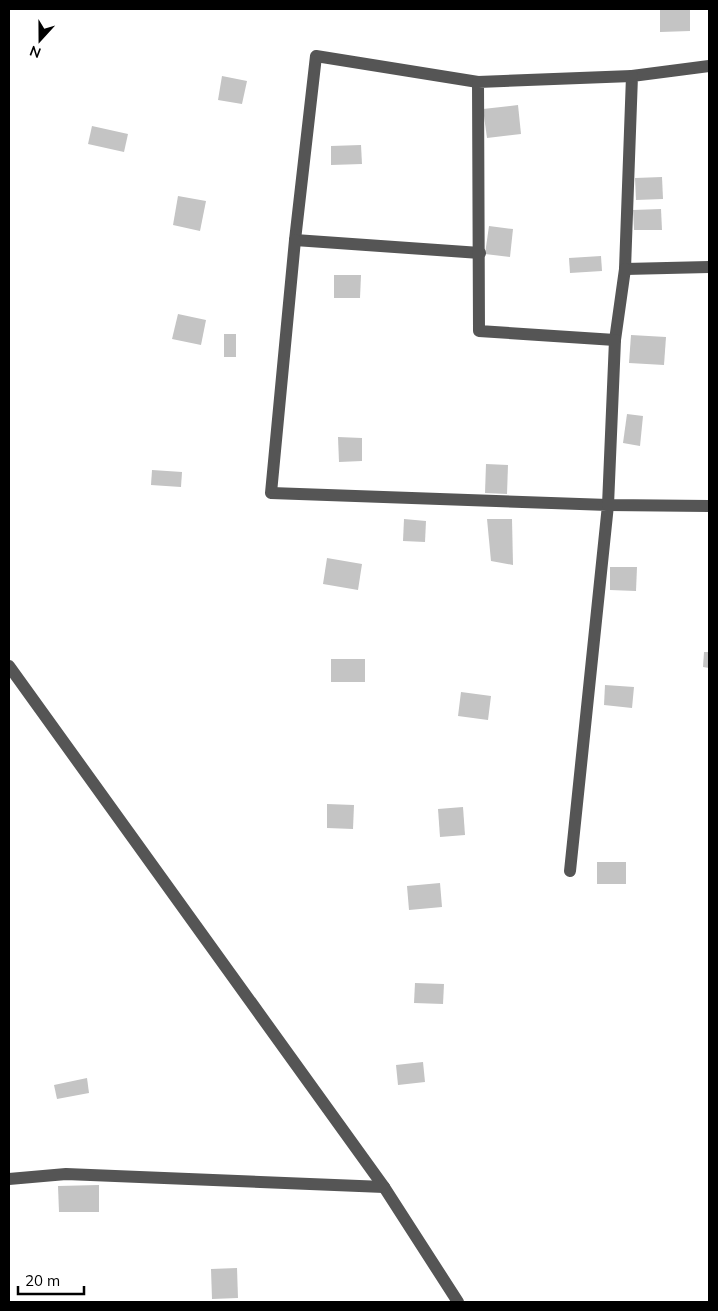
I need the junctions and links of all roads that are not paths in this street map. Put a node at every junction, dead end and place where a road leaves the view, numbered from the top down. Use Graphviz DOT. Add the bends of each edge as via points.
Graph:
graph roads {
  1 [pos="709,66"];
  2 [pos="632,76"];
  3 [pos="478,82"];
  4 [pos="295,240"];
  5 [pos="480,253"];
  6 [pos="709,267"];
  7 [pos="625,269"];
  8 [pos="615,340"];
  9 [pos="608,505"];
  10 [pos="709,506"];
  11 [pos="9,666"];
  12 [pos="570,872"];
  13 [pos="9,1180"];
  14 [pos="384,1186"];
  15 [pos="458,1302"];
  1 -- 2 [label="street"];
  2 -- 3 [label="street"];
  2 -- 7 [label="street"];
  3 -- 4 [label="street" via="316,56"];
  3 -- 5 [label="street"];
  4 -- 5 [label="street"];
  4 -- 9 [label="street" via="271,493"];
  5 -- 8 [label="street" via="479,331"];
  6 -- 7 [label="street"];
  7 -- 8 [label="street"];
  8 -- 9 [label="street"];
  9 -- 10 [label="street"];
  9 -- 12 [label="street"];
  11 -- 14 [label="street"];
  13 -- 14 [label="street" via="66,1174"];
  14 -- 15 [label="street"];
}
